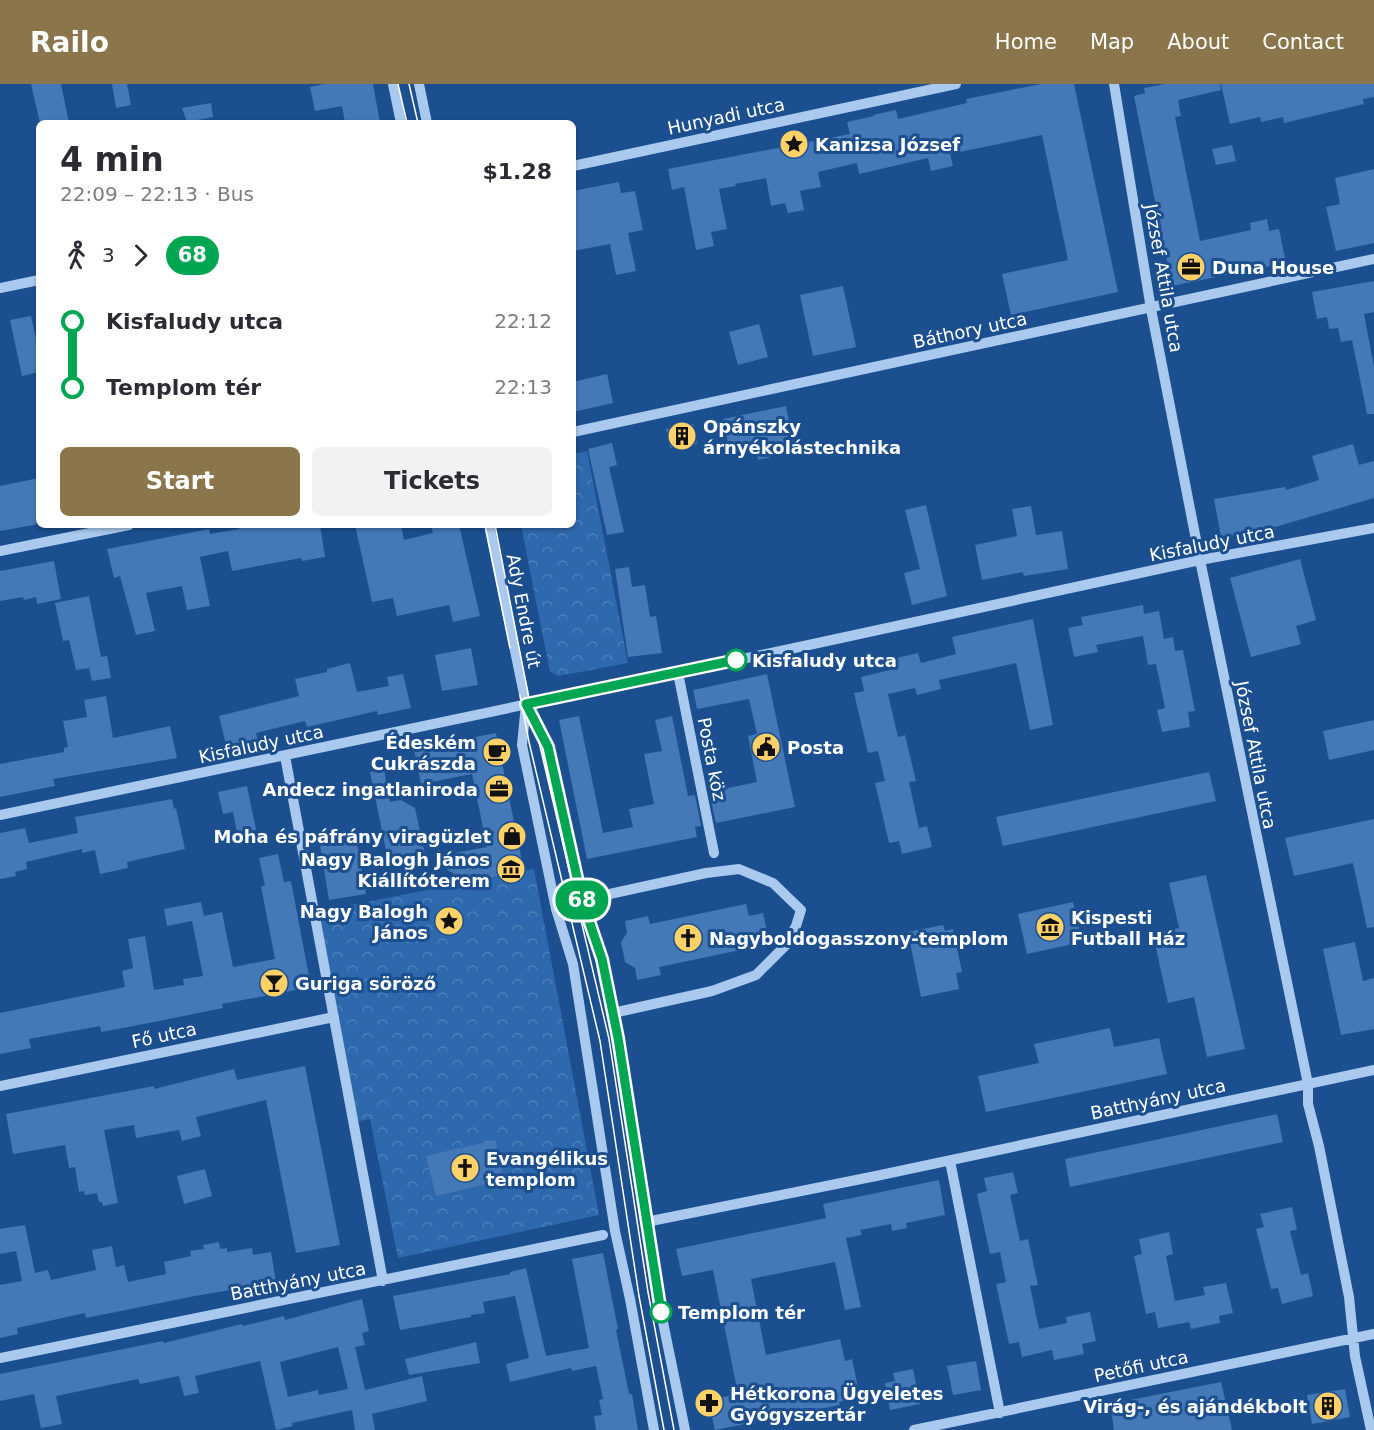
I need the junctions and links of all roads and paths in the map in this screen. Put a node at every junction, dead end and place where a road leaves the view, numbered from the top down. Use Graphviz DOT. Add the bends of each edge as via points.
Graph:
graph roads {
  1 [pos="393,84"];
  2 [pos="419,84"];
  3 [pos="956,84"];
  4 [pos="1114,84"];
  5 [pos="400,120"];
  6 [pos="426,120"];
  7 [pos="576,165"];
  8 [pos="1374,259"];
  9 [pos="36,281"];
  10 [pos="0,288"];
  11 [pos="1151,309"];
  12 [pos="576,431"];
  13 [pos="114,528"];
  14 [pos="490,528"];
  15 [pos="1374,528"];
  16 [pos="0,551"];
  17 [pos="1200,561"];
  18 [pos="678,673"];
  19 [pos="526,704"];
  20 [pos="285,756"];
  21 [pos="0,815"];
  22 [pos="714,853"];
  23 [pos="582,900"];
  24 [pos="613,1013"];
  25 [pos="334,1017"];
  26 [pos="1374,1070"];
  27 [pos="1308,1084"];
  28 [pos="0,1086"];
  29 [pos="950,1161"];
  30 [pos="646,1222"];
  31 [pos="603,1234"];
  32 [pos="382,1281"];
  33 [pos="1374,1334"];
  34 [pos="1353,1338"];
  35 [pos="0,1358"];
  36 [pos="1000,1413"];
  37 [pos="654,1430"];
  38 [pos="685,1430"];
  39 [pos="914,1430"];
  40 [pos="1371,1430"];
  1 -- 5 [label="street"];
  2 -- 6 [label="street"];
  3 -- 7 [label="street, Hunyadi utca"];
  4 -- 11 [label="street, József Attila utca"];
  8 -- 11 [label="street, Báthory utca"];
  9 -- 10 [label="street"];
  11 -- 12 [label="street, Báthory utca"];
  11 -- 17 [label="street, József Attila utca"];
  13 -- 16 [label="street"];
  14 -- 19 [label="street, Ady Endre út"];
  15 -- 17 [label="street, Kisfaludy utca"];
  17 -- 18 [label="street, Kisfaludy utca"];
  17 -- 27 [label="street, József Attila utca"];
  18 -- 19 [label="street, Kisfaludy utca"];
  18 -- 22 [label="street, Posta köz"];
  19 -- 20 [label="street, Kisfaludy utca"];
  19 -- 23 [label="street, Ady Endre út" via="548,747"];
  19 -- 37 [label="street, Ady Endre út" via="522,745 556,909 573,964 615,1231"];
  20 -- 21 [label="street, Kisfaludy utca"];
  20 -- 25 [label="street"];
  23 -- 24 [label="street, Ady Endre út" via="602,959"];
  23 -- 24 [label="street" via="739,869 773,883 801,910 786,945 756,975 712,991"];
  24 -- 30 [label="street, Ady Endre út"];
  25 -- 28 [label="street, Fő utca"];
  25 -- 32 [label="street"];
  26 -- 27 [label="street, Batthyány utca"];
  27 -- 29 [label="street, Batthyány utca"];
  27 -- 34 [label="street, József Attila utca" via="1308,1104 1349,1297"];
  29 -- 30 [label="street, Batthyány utca"];
  29 -- 36 [label="street"];
  30 -- 38 [label="street, Ady Endre út"];
  31 -- 32 [label="street, Batthyány utca"];
  32 -- 35 [label="street, Batthyány utca"];
  33 -- 34 [label="street, Petőfi utca"];
  34 -- 36 [label="street, Petőfi utca"];
  34 -- 40 [label="street, József Attila utca"];
  36 -- 39 [label="street, Petőfi utca"];
}
